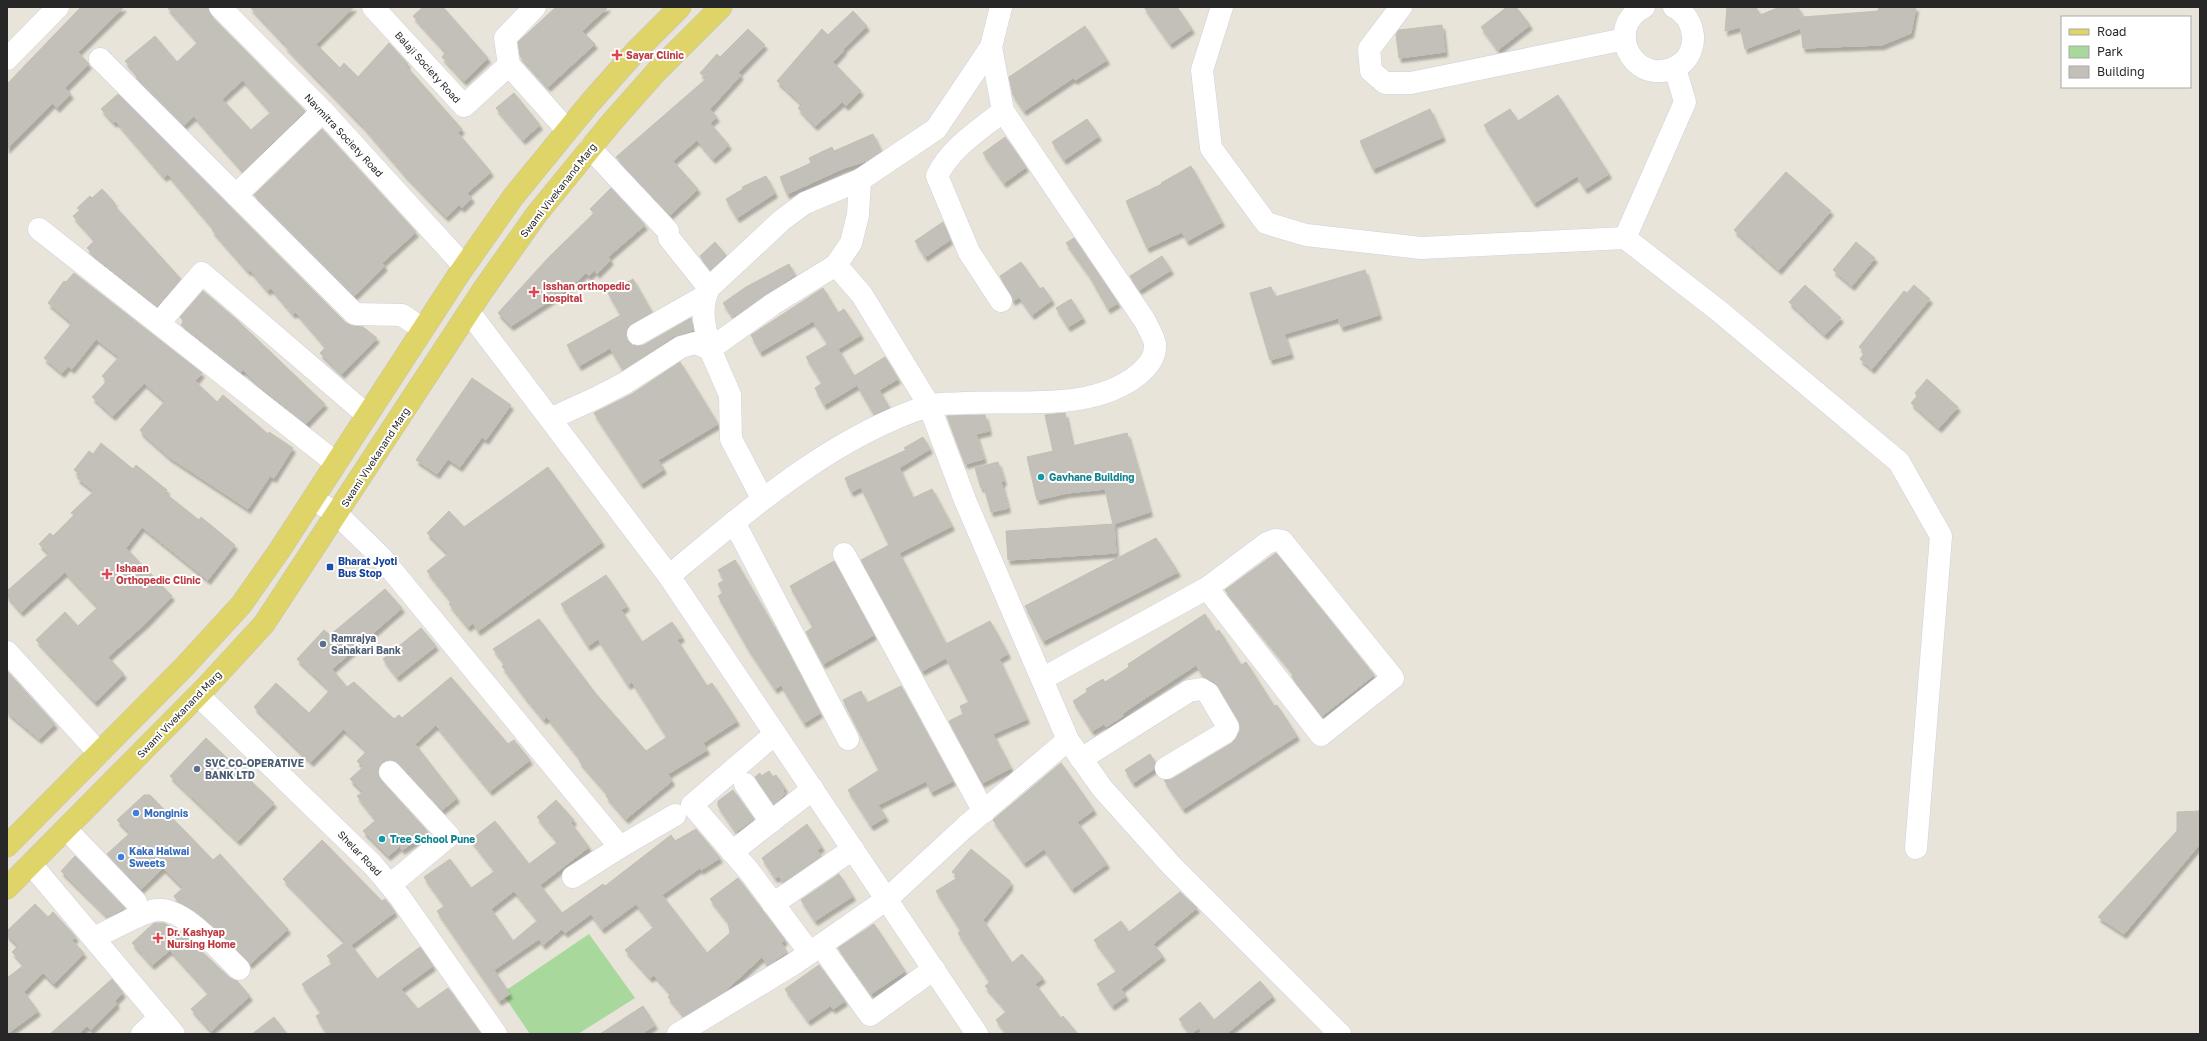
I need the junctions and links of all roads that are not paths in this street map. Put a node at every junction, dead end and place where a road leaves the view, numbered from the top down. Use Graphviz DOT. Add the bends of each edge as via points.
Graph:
graph roads {
  1 [pos="58,7"];
  2 [pos="220,7"];
  3 [pos="373,7"];
  4 [pos="535,7"];
  5 [pos="680,7"];
  6 [pos="721,7"];
  7 [pos="1001,7"];
  8 [pos="1222,7"];
  9 [pos="1401,7"];
  10 [pos="1644,7"];
  11 [pos="1674,7"];
  12 [pos="1625,39"];
  13 [pos="991,47"];
  14 [pos="7,59"];
  15 [pos="100,59"];
  16 [pos="509,65"];
  17 [pos="1675,68"];
  18 [pos="323,111"];
  19 [pos="1003,111"];
  20 [pos="567,130"];
  21 [pos="590,148"];
  22 [pos="860,180"];
  23 [pos="236,195"];
  24 [pos="39,229"];
  25 [pos="1624,238"];
  26 [pos="836,265"];
  27 [pos="464,266"];
  28 [pos="707,292"];
  29 [pos="1001,301"];
  30 [pos="469,312"];
  31 [pos="158,323"];
  32 [pos="423,329"];
  33 [pos="638,334"];
  34 [pos="710,348"];
  35 [pos="929,406"];
  36 [pos="367,415"];
  37 [pos="550,419"];
  38 [pos="336,462"];
  39 [pos="762,498"];
  40 [pos="312,499"];
  41 [pos="338,514"];
  42 [pos="734,522"];
  43 [pos="844,554"];
  44 [pos="669,576"];
  45 [pos="1207,588"];
  46 [pos="7,652"];
  47 [pos="1042,679"];
  48 [pos="198,695"];
  49 [pos="775,734"];
  50 [pos="848,739"];
  51 [pos="1068,740"];
  52 [pos="99,753"];
  53 [pos="1081,759"];
  54 [pos="1166,768"];
  55 [pos="390,772"];
  56 [pos="745,784"];
  57 [pos="813,789"];
  58 [pos="984,812"];
  59 [pos="675,815"];
  60 [pos="771,822"];
  61 [pos="66,829"];
  62 [pos="7,846"];
  63 [pos="620,847"];
  64 [pos="1916,848"];
  65 [pos="853,849"];
  66 [pos="732,852"];
  67 [pos="31,864"];
  68 [pos="574,877"];
  69 [pos="390,885"];
  70 [pos="7,888"];
  71 [pos="887,899"];
  72 [pos="136,902"];
  73 [pos="773,904"];
  74 [pos="94,938"];
  75 [pos="815,950"];
  76 [pos="238,969"];
  77 [pos="934,969"];
  78 [pos="160,1017"];
  79 [pos="142,1034"];
  80 [pos="174,1034"];
  81 [pos="496,1034"];
  82 [pos="678,1034"];
  83 [pos="977,1034"];
  84 [pos="1340,1034"];
  1 -- 14 [label="street"];
  2 -- 18 [label="street, Navmitra Society Road"];
  3 -- 16 [label="street, Balaji Society Road" via="464,106"];
  4 -- 16 [label="street" via="505,38"];
  5 -- 20 [label="main road" via="636,51"];
  6 -- 21 [label="main road, Swami Vivekanand Marg" via="657,71"];
  7 -- 13 [label="street"];
  8 -- 25 [label="street" via="1202,70 1211,148 1266,223 1306,235 1421,248"];
  9 -- 12 [label="street" via="1369,49 1371,71 1385,82 1411,83"];
  10 -- 12 [label="street" via="1631,18 1626,28"];
  11 -- 17 [label="street" via="1687,18 1692,28 1693,40 1691,52"];
  12 -- 17 [label="street" via="1632,59 1641,67 1664,72"];
  13 -- 19 [label="street"];
  13 -- 22 [label="street" via="936,129"];
  15 -- 23 [label="street"];
  16 -- 20 [label="street"];
  17 -- 25 [label="street" via="1685,102"];
  18 -- 23 [label="street"];
  18 -- 27 [label="street, Navmitra Society Road"];
  19 -- 29 [label="street" via="961,144 940,168 937,176 969,252"];
  19 -- 35 [label="street" via="1146,321 1155,344 1150,364 1131,380 1107,392 1051,403 989,402"];
  20 -- 27 [label="main road"];
  21 -- 28 [label="street" via="668,234"];
  21 -- 30 [label="main road, Swami Vivekanand Marg" via="536,215"];
  22 -- 26 [label="street" via="858,215 851,243"];
  22 -- 28 [label="street" via="805,203 782,220"];
  23 -- 32 [label="street" via="355,314 402,315"];
  24 -- 31 [label="street"];
  25 -- 64 [label="street" via="1719,311 1899,462 1941,536"];
  26 -- 34 [label="street" via="773,304"];
  26 -- 35 [label="street" via="862,295"];
  27 -- 32 [label="main road"];
  28 -- 33 [label="street"];
  28 -- 34 [label="street" via="703,322"];
  30 -- 37 [label="street"];
  30 -- 41 [label="main road, Swami Vivekanand Marg"];
  31 -- 36 [label="street" via="202,273"];
  31 -- 38 [label="street"];
  32 -- 36 [label="main road"];
  34 -- 37 [label="street" via="695,343 681,347 620,386"];
  34 -- 39 [label="street" via="730,395 731,438"];
  35 -- 39 [label="street" via="860,434"];
  35 -- 47 [label="street" via="965,500"];
  36 -- 38 [label="main road"];
  37 -- 44 [label="street"];
  38 -- 40 [label="main road"];
  39 -- 42 [label="street"];
  40 -- 41 [label="street"];
  40 -- 52 [label="main road" via="241,605"];
  41 -- 48 [label="main road, Swami Vivekanand Marg" via="264,624"];
  41 -- 63 [label="street" via="381,557"];
  42 -- 44 [label="street"];
  42 -- 50 [label="street"];
  43 -- 58 [label="street"];
  44 -- 49 [label="street"];
  45 -- 45 [label="street" via="1266,543 1282,541 1393,678 1322,736"];
  45 -- 47 [label="street"];
  46 -- 52 [label="street"];
  47 -- 51 [label="street"];
  48 -- 61 [label="main road, Swami Vivekanand Marg"];
  48 -- 69 [label="street, Shelar Road" via="373,865"];
  49 -- 57 [label="street"];
  49 -- 66 [label="street" via="692,805"];
  51 -- 53 [label="street"];
  51 -- 58 [label="street"];
  52 -- 62 [label="main road"];
  53 -- 54 [label="street" via="1190,691 1201,689 1208,693 1228,727 1226,732"];
  53 -- 84 [label="street" via="1102,788 1171,865"];
  55 -- 69 [label="street" via="449,836"];
  56 -- 60 [label="street"];
  57 -- 60 [label="street"];
  57 -- 65 [label="street"];
  58 -- 71 [label="street"];
  59 -- 63 [label="street"];
  60 -- 66 [label="street"];
  61 -- 67 [label="main road, Swami Vivekanand Marg"];
  61 -- 72 [label="street"];
  63 -- 68 [label="street"];
  65 -- 71 [label="street"];
  65 -- 73 [label="street"];
  66 -- 73 [label="street"];
  67 -- 70 [label="main road, Swami Vivekanand Marg"];
  67 -- 74 [label="street"];
  69 -- 81 [label="street, Shelar Road"];
  71 -- 75 [label="street"];
  71 -- 77 [label="street"];
  73 -- 75 [label="street"];
  74 -- 76 [label="street" via="155,910 171,912 189,921"];
  74 -- 78 [label="street"];
  75 -- 77 [label="street" via="870,1015"];
  75 -- 82 [label="street"];
  77 -- 83 [label="street"];
  78 -- 79 [label="street"];
  78 -- 80 [label="street"];
}
